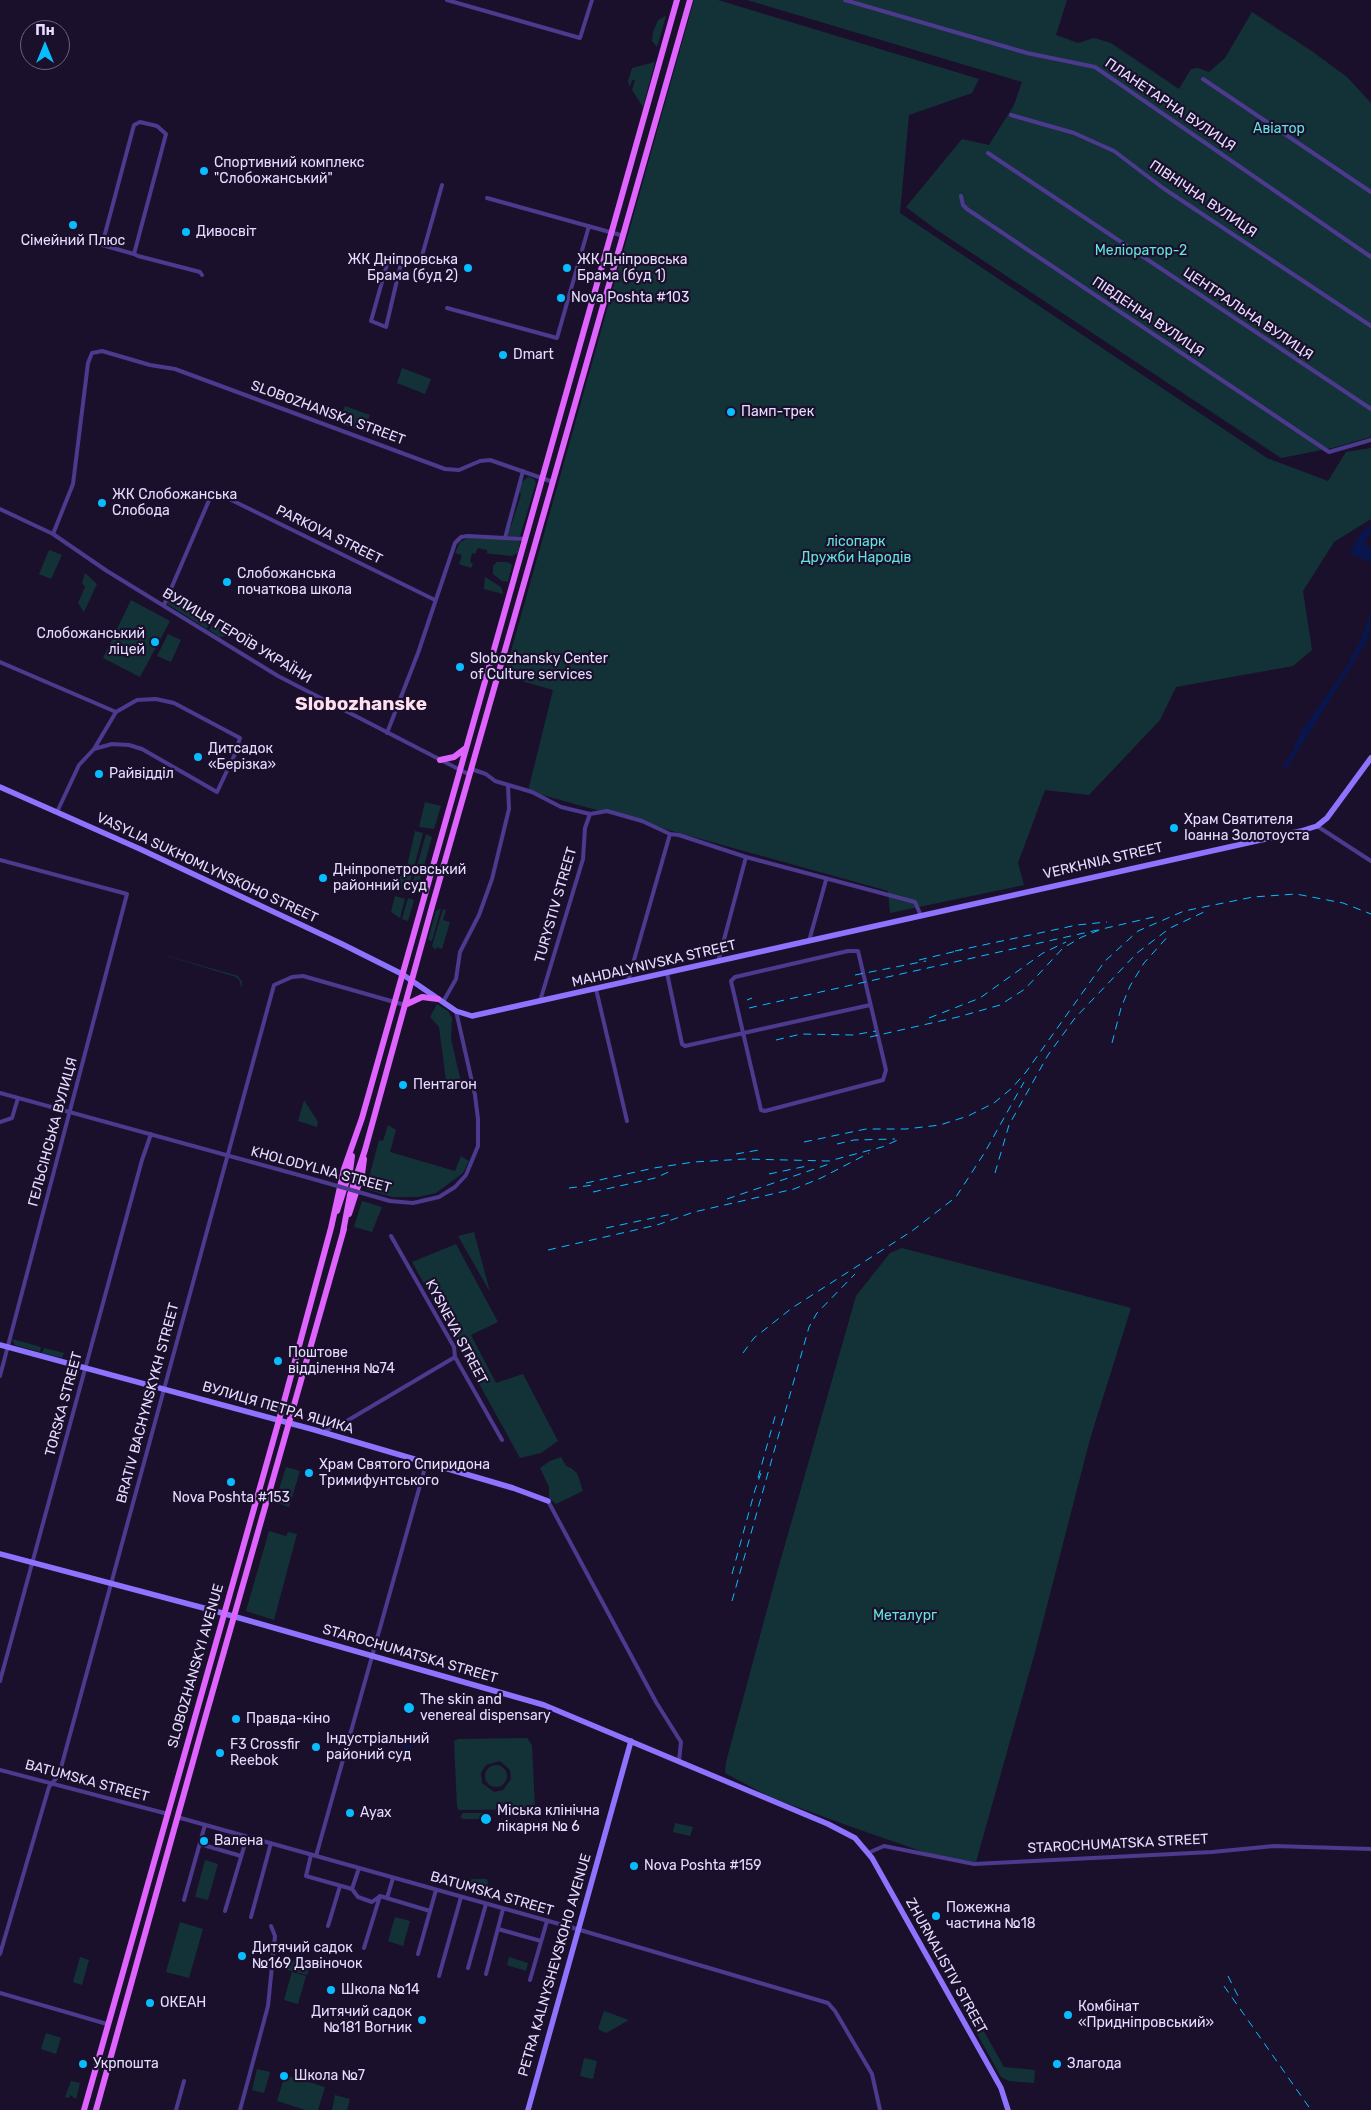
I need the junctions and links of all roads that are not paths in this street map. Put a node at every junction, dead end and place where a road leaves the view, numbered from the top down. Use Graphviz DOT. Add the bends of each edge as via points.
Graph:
graph roads {
  1 [pos="447,0"];
  2 [pos="592,0"];
  3 [pos="677,0"];
  4 [pos="690,0"];
  5 [pos="845,0"];
  6 [pos="1203,79"];
  7 [pos="1011,115"];
  8 [pos="988,153"];
  9 [pos="442,185"];
  10 [pos="1371,192"];
  11 [pos="961,196"];
  12 [pos="487,198"];
  13 [pos="589,226"];
  14 [pos="613,233"];
  15 [pos="624,236"];
  16 [pos="134,254"];
  17 [pos="1371,257"];
  18 [pos="402,259"];
  19 [pos="202,275"];
  20 [pos="447,308"];
  21 [pos="1371,326"];
  22 [pos="1371,409"];
  23 [pos="1371,440"];
  24 [pos="523,471"];
  25 [pos="543,479"];
  26 [pos="553,482"];
  27 [pos="0,509"];
  28 [pos="53,534"];
  29 [pos="505,538"];
  30 [pos="526,539"];
  31 [pos="435,600"];
  32 [pos="164,605"];
  33 [pos="0,662"];
  34 [pos="116,712"];
  35 [pos="388,733"];
  36 [pos="100,739"];
  37 [pos="105,746"];
  38 [pos="466,747"];
  39 [pos="94,749"];
  40 [pos="1371,758"];
  41 [pos="440,760"];
  42 [pos="460,770"];
  43 [pos="470,772"];
  44 [pos="508,785"];
  45 [pos="0,787"];
  46 [pos="57,812"];
  47 [pos="590,814"];
  48 [pos="1317,826"];
  49 [pos="670,834"];
  50 [pos="746,857"];
  51 [pos="0,860"];
  52 [pos="1371,860"];
  53 [pos="826,880"];
  54 [pos="921,916"];
  55 [pos="809,941"];
  56 [pos="718,962"];
  57 [pos="667,973"];
  58 [pos="402,974"];
  59 [pos="411,981"];
  60 [pos="628,982"];
  61 [pos="596,989"];
  62 [pos="441,1000"];
  63 [pos="394,1002"];
  64 [pos="540,1002"];
  65 [pos="405,1005"];
  66 [pos="870,1005"];
  67 [pos="456,1011"];
  68 [pos="745,1033"];
  69 [pos="0,1093"];
  70 [pos="18,1098"];
  71 [pos="70,1112"];
  72 [pos="627,1121"];
  73 [pos="0,1122"];
  74 [pos="151,1134"];
  75 [pos="227,1155"];
  76 [pos="391,1236"];
  77 [pos="0,1345"];
  78 [pos="8,1348"];
  79 [pos="455,1357"];
  80 [pos="86,1368"];
  81 [pos="0,1376"];
  82 [pos="164,1388"];
  83 [pos="279,1420"];
  84 [pos="288,1423"];
  85 [pos="319,1432"];
  86 [pos="502,1440"];
  87 [pos="426,1464"];
  88 [pos="548,1501"];
  89 [pos="0,1554"];
  90 [pos="32,1563"];
  91 [pos="111,1583"];
  92 [pos="224,1614"];
  93 [pos="233,1617"];
  94 [pos="372,1656"];
  95 [pos="0,1681"];
  96 [pos="631,1741"];
  97 [pos="679,1761"];
  98 [pos="0,1770"];
  99 [pos="53,1784"];
  100 [pos="168,1814"];
  101 [pos="178,1817"];
  102 [pos="205,1825"];
  103 [pos="247,1837"];
  104 [pos="855,1838"];
  105 [pos="271,1843"];
  106 [pos="200,1844"];
  107 [pos="1371,1849"];
  108 [pos="868,1853"];
  109 [pos="314,1855"];
  110 [pos="241,1856"];
  111 [pos="359,1868"];
  112 [pos="393,1878"];
  113 [pos="340,1886"];
  114 [pos="352,1889"];
  115 [pos="436,1890"];
  116 [pos="380,1896"];
  117 [pos="460,1897"];
  118 [pos="387,1898"];
  119 [pos="184,1900"];
  120 [pos="486,1904"];
  121 [pos="503,1909"];
  122 [pos="225,1911"];
  123 [pos="430,1911"];
  124 [pos="250,1917"];
  125 [pos="547,1921"];
  126 [pos="271,1926"];
  127 [pos="328,1926"];
  128 [pos="498,1929"];
  129 [pos="578,1930"];
  130 [pos="542,1941"];
  131 [pos="364,1948"];
  132 [pos="0,1954"];
  133 [pos="418,1954"];
  134 [pos="468,1968"];
  135 [pos="486,1974"];
  136 [pos="440,1976"];
  137 [pos="530,1980"];
  138 [pos="0,1993"];
  139 [pos="107,2024"];
  140 [pos="184,2080"];
  141 [pos="84,2110"];
  142 [pos="96,2110"];
  143 [pos="176,2110"];
  144 [pos="240,2110"];
  145 [pos="528,2110"];
  146 [pos="880,2110"];
  147 [pos="1008,2110"];
  1 -- 2 [label="street" via="580,38"];
  3 -- 14 [label="main road, SLOBOZHANSKYI AVENUE"];
  4 -- 15 [label="main road, SLOBOZHANSKYI AVENUE"];
  5 -- 17 [label="street, ПЛАНЕТАРНА ВУЛИЦЯ" via="1027,53 1095,67"];
  6 -- 10 [label="street"];
  7 -- 21 [label="street, ПІВНІЧНА ВУЛИЦЯ" via="1074,133 1114,150 1163,188"];
  8 -- 22 [label="street, ЦЕНТРАЛЬНА ВУЛИЦЯ"];
  9 -- 18 [label="street" via="420,263"];
  11 -- 23 [label="street, ПІВДЕННА ВУЛИЦЯ" via="967,209 1329,452"];
  12 -- 13 [label="street"];
  13 -- 14 [label="street"];
  13 -- 20 [label="street" via="557,338"];
  14 -- 15 [label="street"];
  14 -- 25 [label="main road, SLOBOZHANSKYI AVENUE"];
  15 -- 26 [label="main road, SLOBOZHANSKYI AVENUE"];
  16 -- 16 [label="street" via="166,134 161,128 145,122 134,125 102,245"];
  16 -- 19 [label="street"];
  18 -- 18 [label="street" via="400,269 386,327 371,321 389,257"];
  24 -- 25 [label="street, SLOBOZHANSKA STREET"];
  24 -- 28 [label="street, SLOBOZHANSKA STREET" via="485,459 459,470 445,469 175,369 102,351 92,353 88,363 73,484"];
  24 -- 29 [label="street"];
  25 -- 26 [label="street, SLOBOZHANSKA STREET"];
  25 -- 30 [label="main road, SLOBOZHANSKYI AVENUE"];
  26 -- 43 [label="main road, SLOBOZHANSKYI AVENUE"];
  27 -- 28 [label="street, ВУЛИЦЯ ГЕРОЇВ УКРАЇНИ"];
  28 -- 32 [label="street, ВУЛИЦЯ ГЕРОЇВ УКРАЇНИ"];
  29 -- 30 [label="street"];
  29 -- 31 [label="street" via="461,537 455,543"];
  30 -- 38 [label="main road, SLOBOZHANSKYI AVENUE"];
  31 -- 32 [label="street, PARKOVA STREET" via="213,492"];
  31 -- 35 [label="street"];
  32 -- 35 [label="street, ВУЛИЦЯ ГЕРОЇВ УКРАЇНИ" via="282,678"];
  33 -- 34 [label="street"];
  34 -- 36 [label="street"];
  34 -- 37 [label="street" via="138,700 174,703 237,736 240,743 217,792 148,752 129,745"];
  35 -- 41 [label="street, ВУЛИЦЯ ГЕРОЇВ УКРАЇНИ"];
  36 -- 37 [label="street"];
  36 -- 39 [label="street"];
  37 -- 39 [label="street"];
  38 -- 41 [label="main road" via="454,757"];
  38 -- 42 [label="main road, SLOBOZHANSKYI AVENUE"];
  39 -- 46 [label="street" via="79,765"];
  40 -- 48 [label="street" via="1327,818"];
  41 -- 42 [label="street, ВУЛИЦЯ ГЕРОЇВ УКРАЇНИ"];
  42 -- 43 [label="street, ВУЛИЦЯ ГЕРОЇВ УКРАЇНИ"];
  42 -- 58 [label="main road, SLOBOZHANSKYI AVENUE"];
  43 -- 44 [label="street, ВУЛИЦЯ ГЕРОЇВ УКРАЇНИ" via="486,774"];
  43 -- 59 [label="main road, SLOBOZHANSKYI AVENUE"];
  44 -- 47 [label="street, ВУЛИЦЯ ГЕРОЇВ УКРАЇНИ"];
  44 -- 62 [label="street" via="509,809 492,879 479,915 460,952 456,979"];
  45 -- 46 [label="street, VASYLIA SUKHOMLYNSKOHO STREET"];
  46 -- 58 [label="street, VASYLIA SUKHOMLYNSKOHO STREET"];
  47 -- 49 [label="street, ВУЛИЦЯ ГЕРОЇВ УКРАЇНИ" via="607,811 642,821"];
  47 -- 64 [label="street, TURYSTIV STREET" via="585,828 583,859"];
  48 -- 52 [label="street"];
  48 -- 54 [label="street, VERKHNIA STREET"];
  49 -- 50 [label="street, ВУЛИЦЯ ГЕРОЇВ УКРАЇНИ"];
  49 -- 60 [label="street"];
  50 -- 53 [label="street, ВУЛИЦЯ ГЕРОЇВ УКРАЇНИ"];
  50 -- 56 [label="street"];
  51 -- 71 [label="street, ГЕЛЬСІНСЬКА ВУЛИЦЯ" via="127,894"];
  53 -- 54 [label="street, ВУЛИЦЯ ГЕРОЇВ УКРАЇНИ" via="916,902"];
  53 -- 55 [label="street"];
  54 -- 55 [label="street, MAHDALYNIVSKA STREET"];
  55 -- 56 [label="street, MAHDALYNIVSKA STREET"];
  56 -- 57 [label="street, MAHDALYNIVSKA STREET"];
  57 -- 60 [label="street, MAHDALYNIVSKA STREET"];
  57 -- 68 [label="street" via="683,1046"];
  58 -- 59 [label="street, MAHDALYNIVSKA STREET"];
  58 -- 63 [label="main road, SLOBOZHANSKYI AVENUE"];
  59 -- 62 [label="street, MAHDALYNIVSKA STREET"];
  59 -- 65 [label="main road, SLOBOZHANSKYI AVENUE"];
  60 -- 61 [label="street, MAHDALYNIVSKA STREET"];
  61 -- 64 [label="street, MAHDALYNIVSKA STREET"];
  61 -- 72 [label="street"];
  62 -- 65 [label="main road" via="422,997"];
  62 -- 67 [label="street, MAHDALYNIVSKA STREET"];
  63 -- 65 [label="street, BRATIV BACHYNSKYKH STREET"];
  63 -- 75 [label="street, BRATIV BACHYNSKYKH STREET" via="303,976 274,985"];
  63 -- 83 [label="main road, SLOBOZHANSKYI AVENUE" via="353,1147 344,1194 331,1228"];
  64 -- 67 [label="street, MAHDALYNIVSKA STREET" via="477,1016"];
  65 -- 84 [label="main road, SLOBOZHANSKYI AVENUE"];
  66 -- 68 [label="street"];
  66 -- 68 [label="street" via="858,951 818,958 733,978 731,981"];
  66 -- 68 [label="street" via="886,1070 883,1080 765,1111 759,1105"];
  67 -- 75 [label="street, KHOLODYLNA STREET, bridge" via="475,1095 478,1146 466,1175 455,1187 439,1197 413,1203 390,1201"];
  69 -- 70 [label="street, KHOLODYLNA STREET"];
  70 -- 71 [label="street, KHOLODYLNA STREET"];
  70 -- 73 [label="street" via="12,1118"];
  71 -- 74 [label="street, KHOLODYLNA STREET"];
  71 -- 78 [label="street, ГЕЛЬСІНСЬКА ВУЛИЦЯ"];
  74 -- 75 [label="street, KHOLODYLNA STREET"];
  74 -- 80 [label="street, TORSKA STREET"];
  75 -- 82 [label="street, BRATIV BACHYNSKYKH STREET"];
  76 -- 79 [label="street, KYSNEVA STREET" via="454,1347"];
  77 -- 78 [label="street, ВУЛИЦЯ ПЕТРА ЯЦИКА"];
  78 -- 80 [label="street, ВУЛИЦЯ ПЕТРА ЯЦИКА"];
  78 -- 81 [label="street, ГЕЛЬСІНСЬКА ВУЛИЦЯ"];
  79 -- 85 [label="street" via="340,1425"];
  79 -- 86 [label="street, KYSNEVA STREET"];
  80 -- 82 [label="street, ВУЛИЦЯ ПЕТРА ЯЦИКА"];
  80 -- 90 [label="street, TORSKA STREET"];
  82 -- 83 [label="street, ВУЛИЦЯ ПЕТРА ЯЦИКА"];
  82 -- 91 [label="street, BRATIV BACHYNSKYKH STREET"];
  83 -- 84 [label="street, ВУЛИЦЯ ПЕТРА ЯЦИКА"];
  83 -- 92 [label="main road, SLOBOZHANSKYI AVENUE"];
  84 -- 85 [label="street, ВУЛИЦЯ ПЕТРА ЯЦИКА"];
  84 -- 93 [label="main road, SLOBOZHANSKYI AVENUE"];
  85 -- 87 [label="street, ВУЛИЦЯ ПЕТРА ЯЦИКА"];
  87 -- 88 [label="street, ВУЛИЦЯ ПЕТРА ЯЦИКА"];
  87 -- 94 [label="street"];
  88 -- 97 [label="street" via="656,1702 681,1742"];
  89 -- 90 [label="street, STAROCHUMATSKA STREET"];
  90 -- 91 [label="street, STAROCHUMATSKA STREET"];
  90 -- 95 [label="street, TORSKA STREET"];
  91 -- 92 [label="street, STAROCHUMATSKA STREET"];
  91 -- 99 [label="street, BRATIV BACHYNSKYKH STREET" via="59,1775"];
  92 -- 93 [label="street, STAROCHUMATSKA STREET"];
  92 -- 100 [label="main road, SLOBOZHANSKYI AVENUE"];
  93 -- 94 [label="street, STAROCHUMATSKA STREET"];
  93 -- 101 [label="main road, SLOBOZHANSKYI AVENUE"];
  94 -- 96 [label="street, STAROCHUMATSKA STREET" via="549,1707"];
  94 -- 109 [label="street"];
  96 -- 97 [label="street, STAROCHUMATSKA STREET"];
  96 -- 129 [label="street, PETRA KALNYSHEVSKOHO AVENUE"];
  97 -- 104 [label="street, STAROCHUMATSKA STREET"];
  98 -- 99 [label="street, BATUMSKA STREET"];
  99 -- 100 [label="street, BATUMSKA STREET"];
  99 -- 132 [label="street, BRATIV BACHYNSKYKH STREET" via="49,1787"];
  100 -- 139 [label="main road, SLOBOZHANSKYI AVENUE"];
  101 -- 102 [label="street, BATUMSKA STREET"];
  101 -- 142 [label="main road, SLOBOZHANSKYI AVENUE"];
  102 -- 103 [label="street, BATUMSKA STREET"];
  102 -- 106 [label="street"];
  103 -- 105 [label="street, BATUMSKA STREET"];
  103 -- 110 [label="street"];
  104 -- 108 [label="street, ZHURNALISTIV STREET"];
  105 -- 109 [label="street, BATUMSKA STREET"];
  105 -- 124 [label="street"];
  106 -- 110 [label="street"];
  106 -- 119 [label="street"];
  107 -- 108 [label="street, STAROCHUMATSKA STREET" via="1274,1846 974,1864 884,1846"];
  108 -- 147 [label="street, ZHURNALISTIV STREET" via="1001,2088"];
  109 -- 111 [label="street, BATUMSKA STREET"];
  109 -- 113 [label="street" via="306,1876"];
  110 -- 122 [label="street"];
  111 -- 112 [label="street, BATUMSKA STREET"];
  111 -- 114 [label="street"];
  112 -- 115 [label="street, BATUMSKA STREET"];
  112 -- 118 [label="street"];
  113 -- 114 [label="street"];
  113 -- 127 [label="street"];
  114 -- 116 [label="street" via="358,1898 372,1902"];
  115 -- 117 [label="street, BATUMSKA STREET"];
  115 -- 123 [label="street"];
  116 -- 118 [label="street"];
  116 -- 131 [label="street"];
  117 -- 120 [label="street, BATUMSKA STREET"];
  117 -- 136 [label="street"];
  118 -- 123 [label="street"];
  120 -- 121 [label="street, BATUMSKA STREET"];
  120 -- 134 [label="street"];
  121 -- 125 [label="street, BATUMSKA STREET"];
  121 -- 128 [label="street"];
  123 -- 133 [label="street"];
  125 -- 129 [label="street, BATUMSKA STREET"];
  125 -- 130 [label="street"];
  126 -- 144 [label="street" via="275,1936 268,2006"];
  128 -- 130 [label="street"];
  128 -- 135 [label="street"];
  129 -- 145 [label="street, PETRA KALNYSHEVSKOHO AVENUE"];
  129 -- 146 [label="street, BATUMSKA STREET" via="828,2003 872,2074"];
  130 -- 137 [label="street"];
  138 -- 139 [label="street"];
  139 -- 141 [label="main road, SLOBOZHANSKYI AVENUE"];
  140 -- 143 [label="street"];
}
